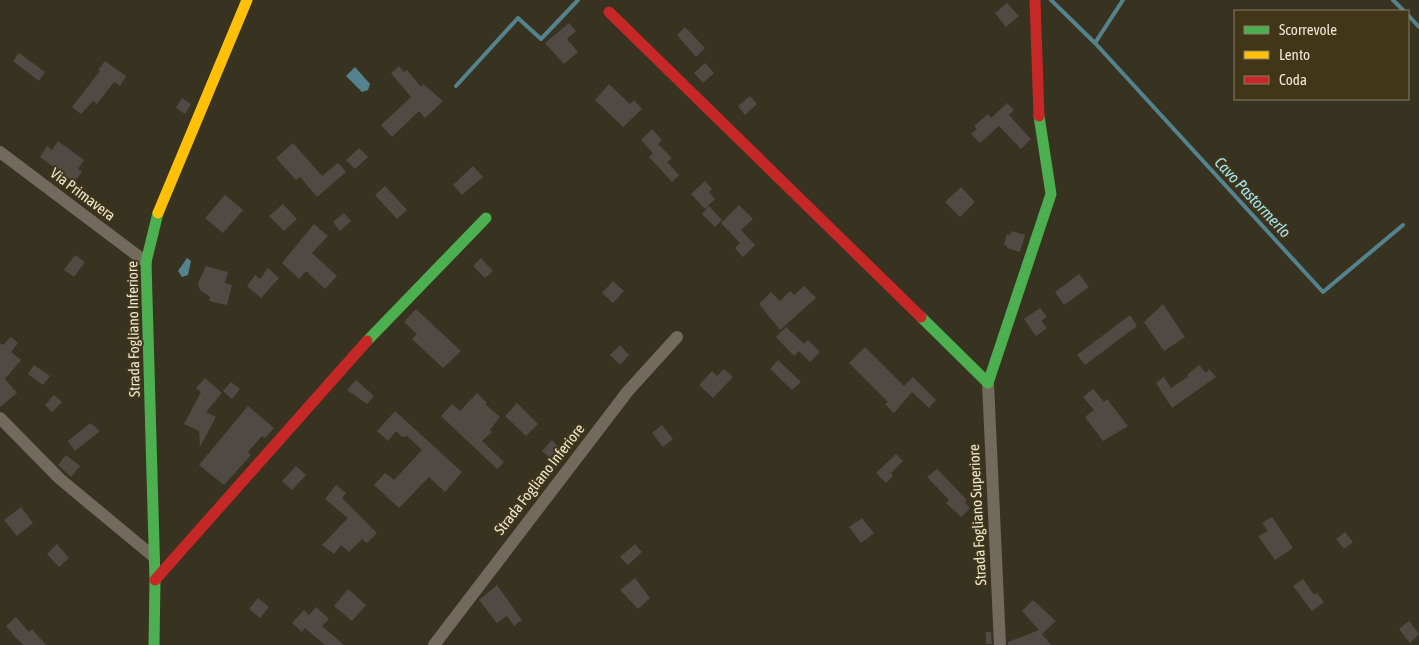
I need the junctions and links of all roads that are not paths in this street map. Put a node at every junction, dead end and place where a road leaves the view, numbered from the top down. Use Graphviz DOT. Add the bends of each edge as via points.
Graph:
graph roads {
  1 [pos="247,0"];
  2 [pos="1035,0"];
  3 [pos="609,12"];
  4 [pos="0,152"];
  5 [pos="486,218"];
  6 [pos="146,262"];
  7 [pos="678,337"];
  8 [pos="988,383"];
  9 [pos="0,418"];
  10 [pos="154,557"];
  11 [pos="155,580"];
  12 [pos="154,645"];
  13 [pos="434,645"];
  14 [pos="1000,645"];
  1 -- 6 [label="street, Strada Fogliano Inferiore" via="159,210"];
  2 -- 8 [label="street" via="1038,109 1051,194"];
  3 -- 8 [label="street"];
  4 -- 6 [label="street, Via Primavera"];
  5 -- 11 [label="street" via="369,339"];
  6 -- 10 [label="street, Strada Fogliano Inferiore"];
  7 -- 13 [label="street, Strada Fogliano Inferiore" via="628,391"];
  8 -- 14 [label="street, Strada Fogliano Superiore"];
  9 -- 10 [label="street" via="60,479"];
  10 -- 11 [label="street, Strada Fogliano Inferiore"];
  11 -- 12 [label="street, Strada Fogliano Inferiore"];
}
